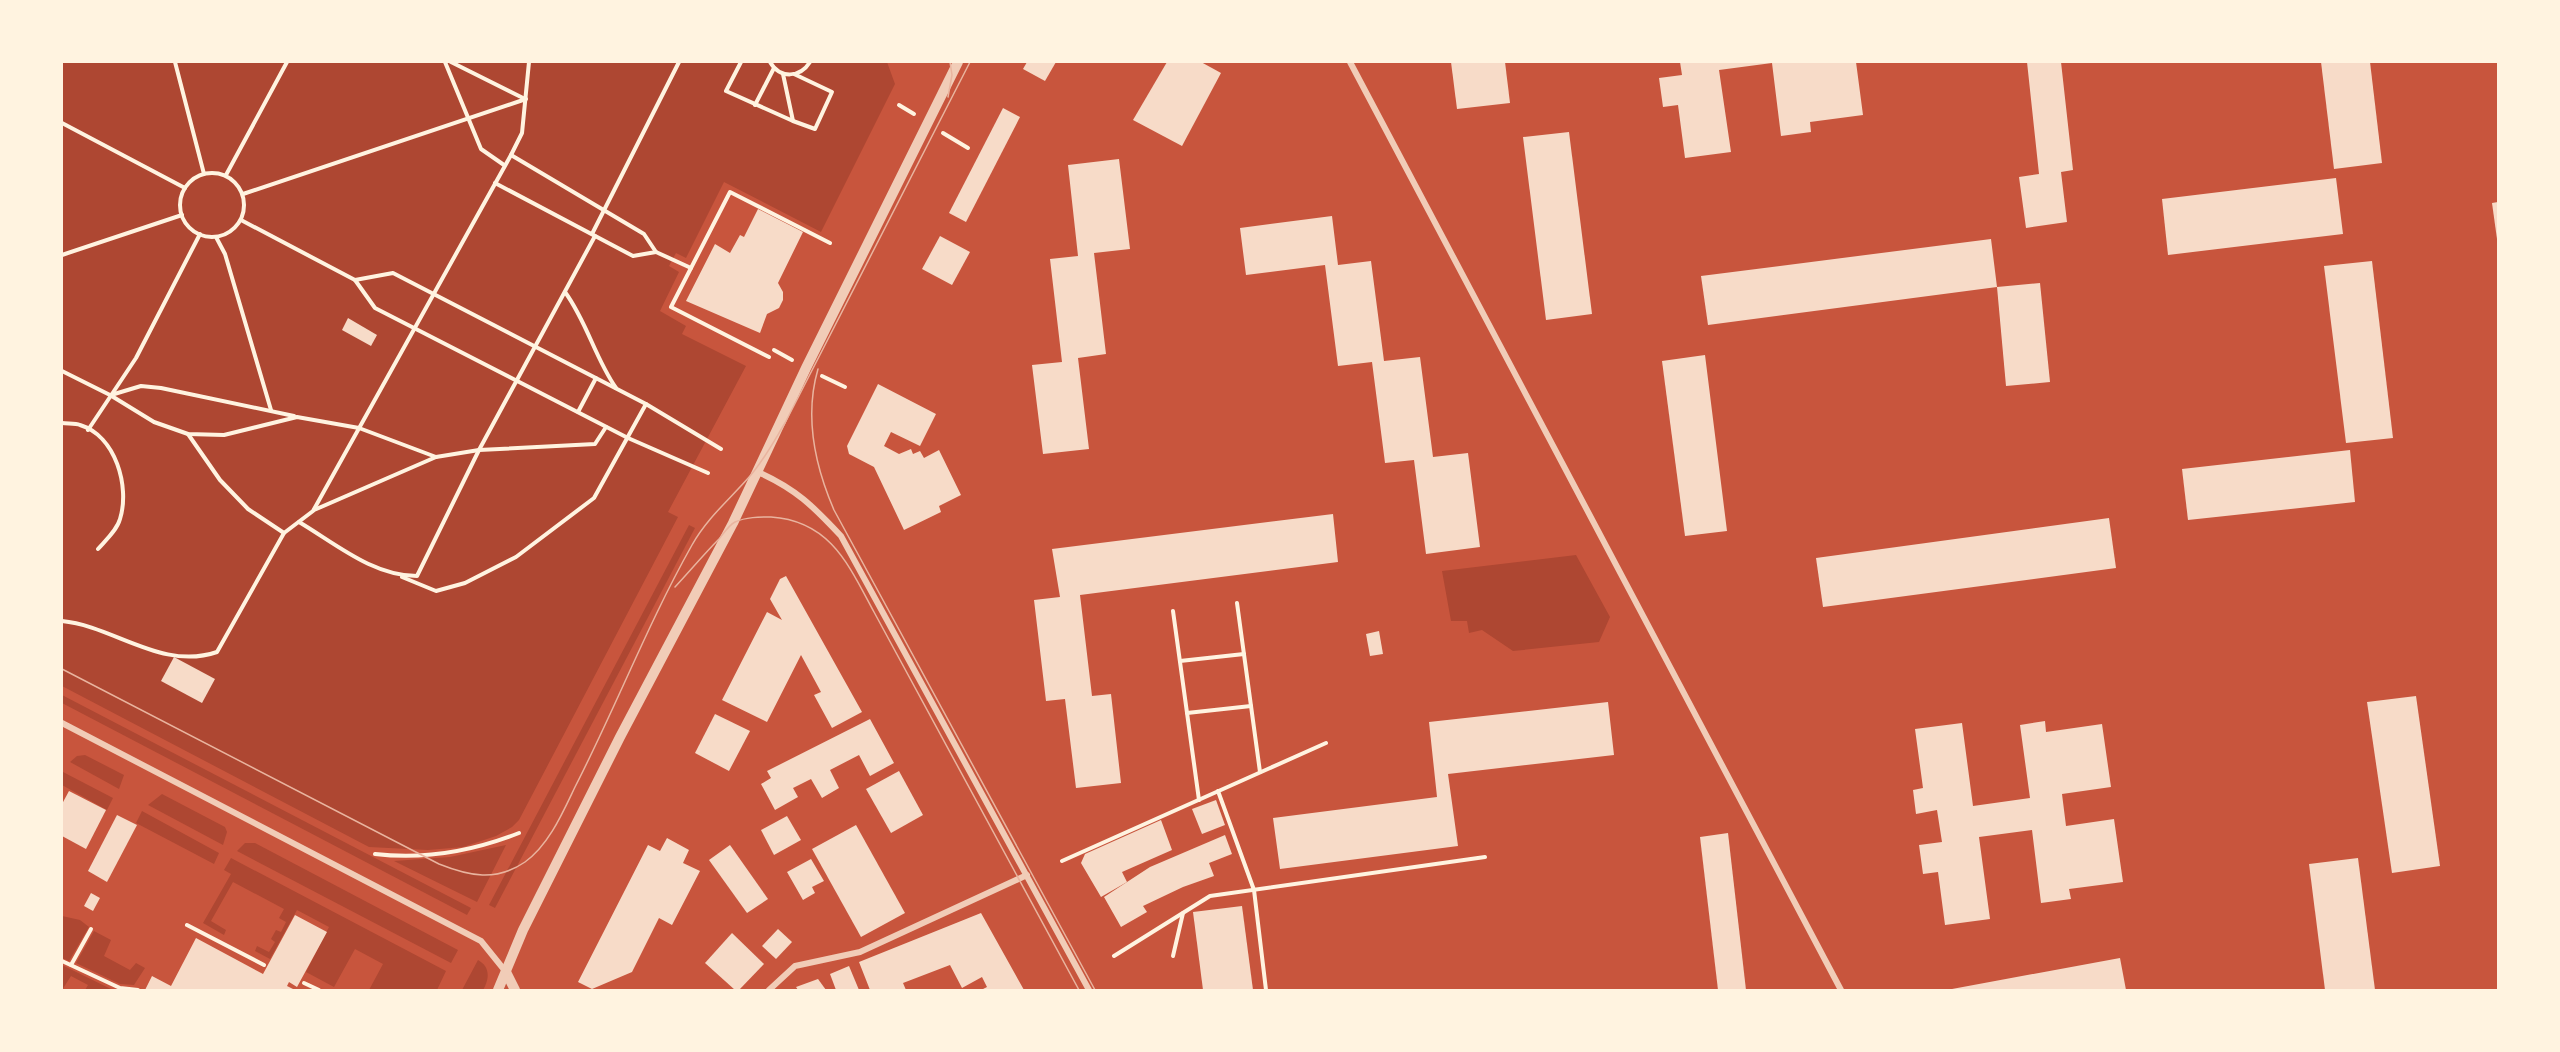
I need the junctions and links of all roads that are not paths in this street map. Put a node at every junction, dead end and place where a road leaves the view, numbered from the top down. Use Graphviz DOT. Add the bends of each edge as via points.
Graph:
graph roads {
  1 [pos="958,62"];
  2 [pos="1350,62"];
  3 [pos="758,472"];
  4 [pos="62,723"];
  5 [pos="1026,875"];
  6 [pos="506,972"];
  7 [pos="498,990"];
  8 [pos="515,990"];
  9 [pos="770,990"];
  10 [pos="1089,990"];
  11 [pos="1841,990"];
  1 -- 3 [label="street"];
  2 -- 11 [label="street"];
  3 -- 5 [label="street" via="785,484 810,503 841,536"];
  3 -- 6 [label="street" via="594,788"];
  4 -- 6 [label="street" via="480,941"];
  5 -- 9 [label="street" via="860,952 795,966"];
  5 -- 10 [label="street"];
  6 -- 7 [label="street"];
  6 -- 8 [label="street"];
}
